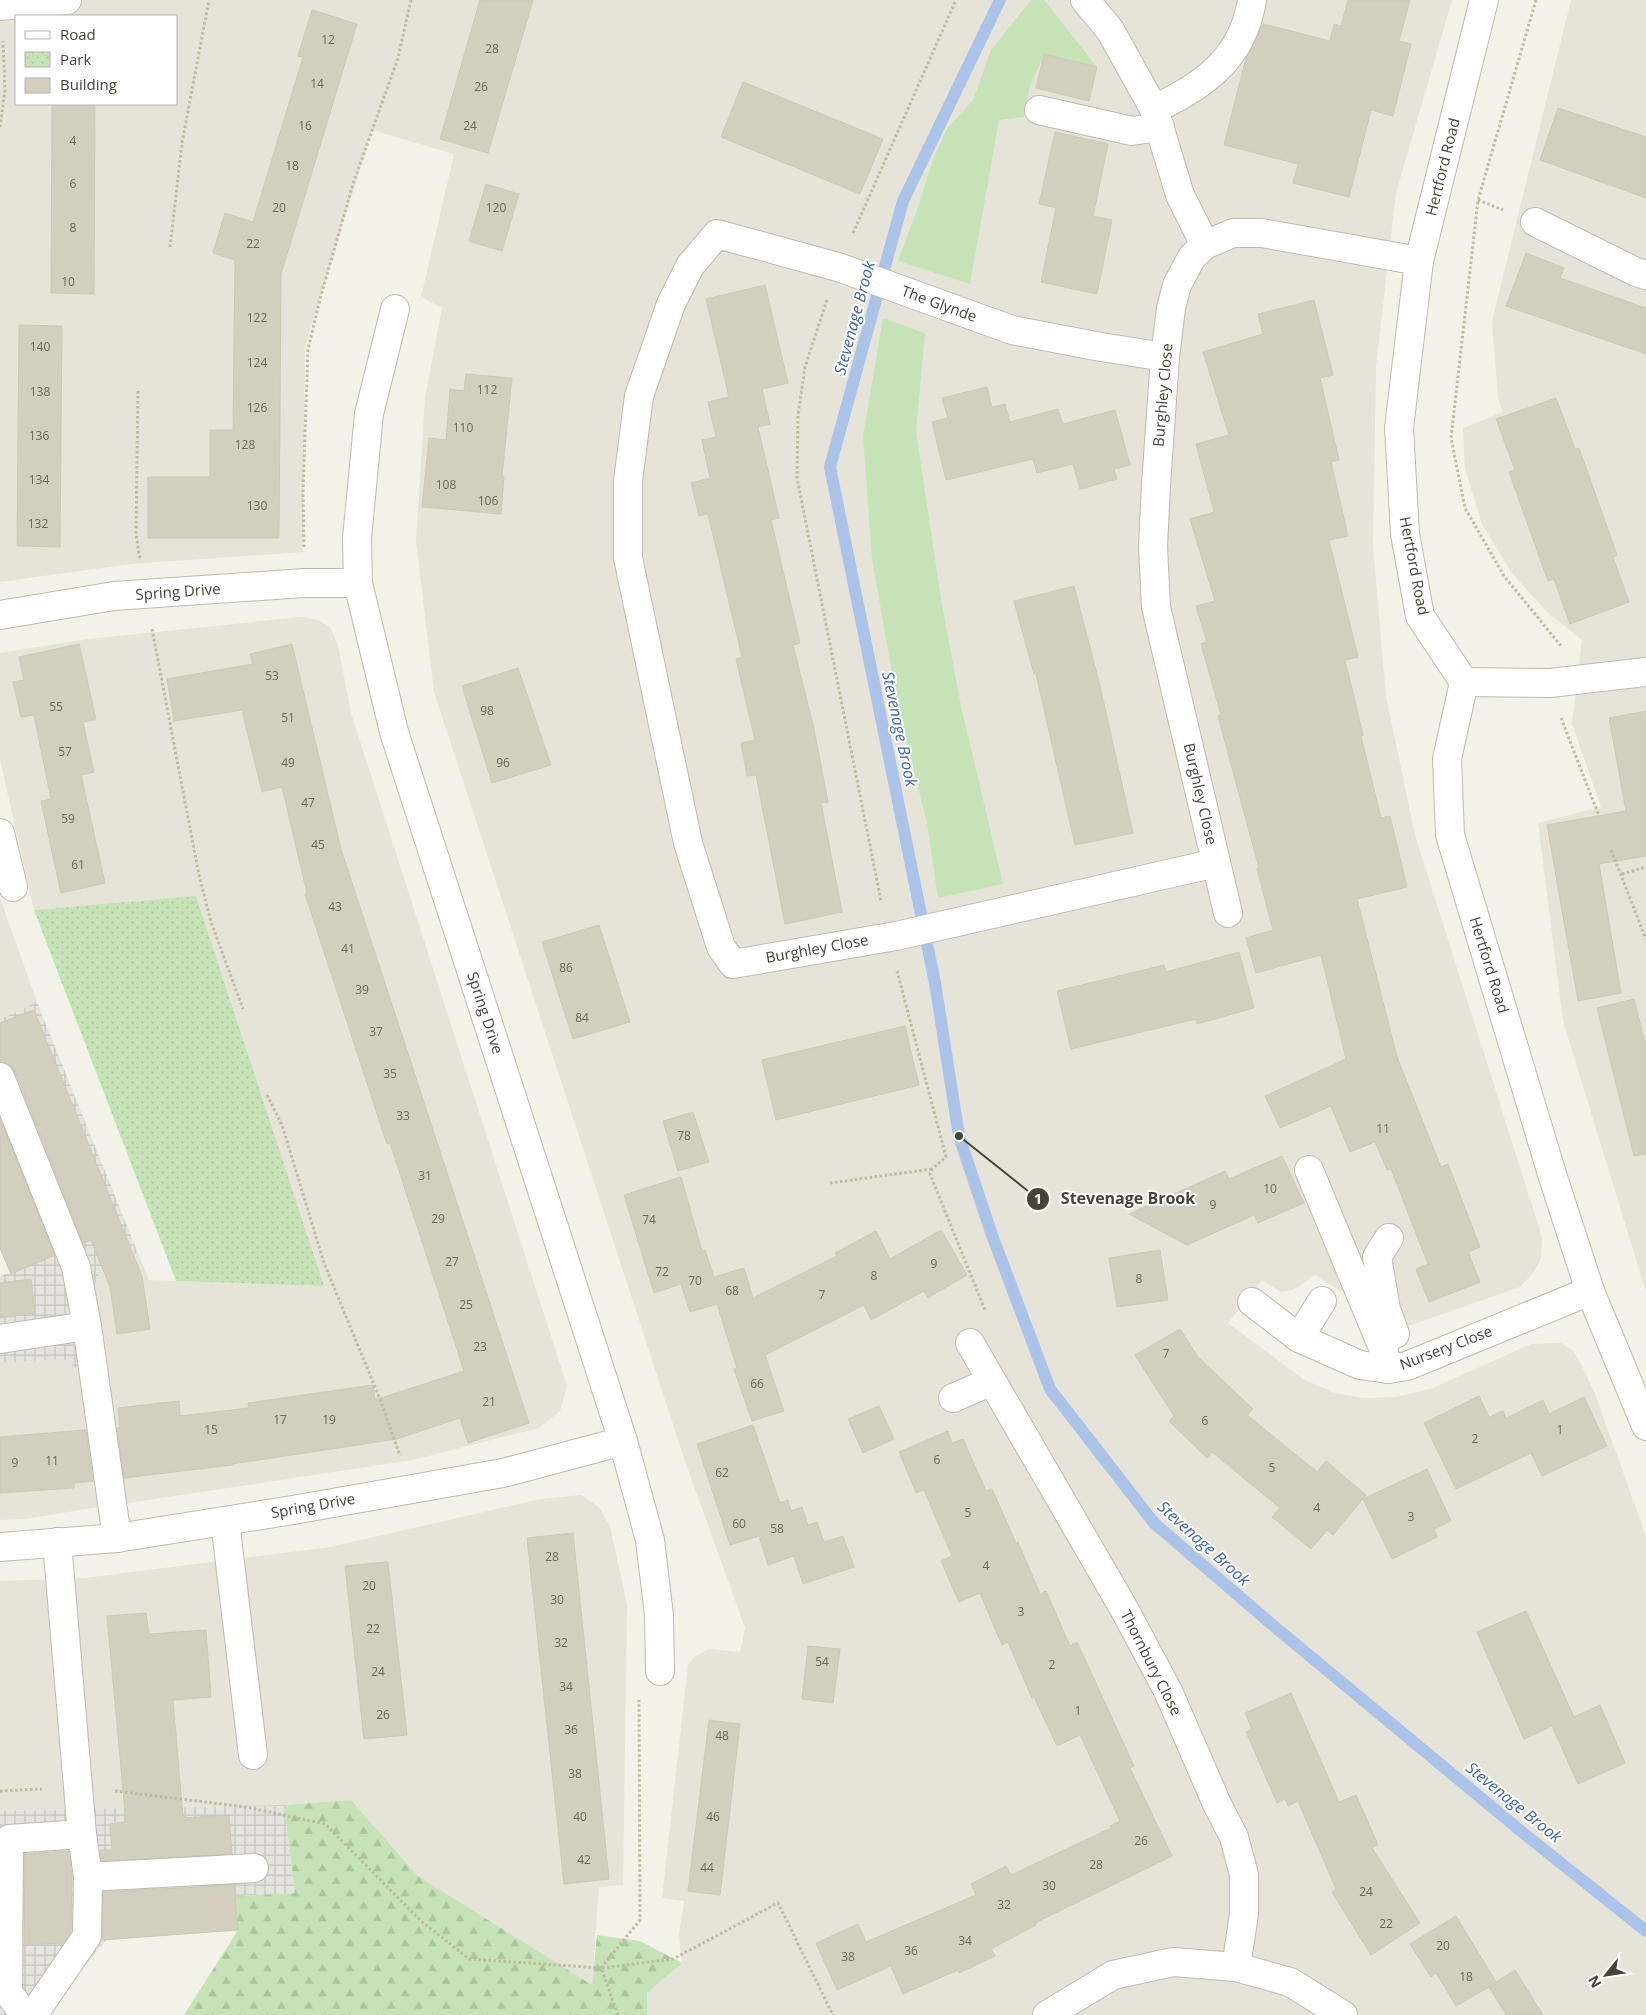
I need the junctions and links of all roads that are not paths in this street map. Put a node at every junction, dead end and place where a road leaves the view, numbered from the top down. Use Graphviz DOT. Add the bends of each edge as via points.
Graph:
graph roads {
  1 [pos="67,0"];
  2 [pos="1084,0"];
  3 [pos="1252,0"];
  4 [pos="1484,0"];
  5 [pos="1,6"];
  6 [pos="1039,110"];
  7 [pos="1157,118"];
  8 [pos="1535,222"];
  9 [pos="1205,245"];
  10 [pos="1420,261"];
  11 [pos="1641,273"];
  12 [pos="394,309"];
  13 [pos="1165,356"];
  14 [pos="358,583"];
  15 [pos="0,616"];
  16 [pos="1646,672"];
  17 [pos="1464,682"];
  18 [pos="0,833"];
  19 [pos="1216,863"];
  20 [pos="14,888"];
  21 [pos="1228,913"];
  22 [pos="733,964"];
  23 [pos="0,1077"];
  24 [pos="1309,1170"];
  25 [pos="1388,1238"];
  26 [pos="1590,1291"];
  27 [pos="1322,1301"];
  28 [pos="1252,1302"];
  29 [pos="87,1326"];
  30 [pos="1299,1338"];
  31 [pos="0,1339"];
  32 [pos="970,1343"];
  33 [pos="1397,1368"];
  34 [pos="992,1381"];
  35 [pos="953,1398"];
  36 [pos="1646,1426"];
  37 [pos="623,1440"];
  38 [pos="225,1521"];
  39 [pos="117,1538"];
  40 [pos="57,1542"];
  41 [pos="0,1547"];
  42 [pos="660,1671"];
  43 [pos="253,1755"];
  44 [pos="82,1834"];
  45 [pos="254,1868"];
  46 [pos="88,1877"];
  47 [pos="1236,1967"];
  48 [pos="25,2015"];
  49 [pos="33,2015"];
  50 [pos="1047,2015"];
  51 [pos="1343,2015"];
  1 -- 5 [label="street"];
  2 -- 7 [label="street" via="1110,30"];
  3 -- 7 [label="street" via="1243,34 1229,57"];
  4 -- 10 [label="street, Hertford Road"];
  6 -- 7 [label="street" via="1132,131"];
  7 -- 9 [label="street" via="1180,194"];
  8 -- 11 [label="street"];
  9 -- 10 [label="street, Burghley Close" via="1233,233 1262,233"];
  9 -- 13 [label="street, Burghley Close" via="1192,257 1176,285"];
  10 -- 17 [label="street, Hertford Road" via="1399,428 1405,534 1420,616"];
  12 -- 14 [label="street, Spring Drive" via="369,414 357,538"];
  13 -- 19 [label="street, Burghley Close" via="1153,546 1156,607"];
  13 -- 22 [label="street, The Glynde" via="1012,330 841,268 717,234 690,266 671,304 639,396 628,481 628,558 688,843 721,947"];
  14 -- 15 [label="street, Spring Drive" via="304,583 114,596"];
  14 -- 37 [label="street, Spring Drive" via="394,732"];
  16 -- 17 [label="street" via="1550,683"];
  17 -- 26 [label="street, Hertford Road" via="1447,759 1450,836"];
  18 -- 20 [label="street"];
  19 -- 21 [label="street"];
  19 -- 22 [label="street, Burghley Close" via="892,936"];
  23 -- 29 [label="street" via="76,1267"];
  24 -- 33 [label="street" via="1383,1348"];
  25 -- 33 [label="street" via="1377,1257"];
  26 -- 33 [label="street, Nursery Close"];
  26 -- 36 [label="street, Hertford Road"];
  27 -- 30 [label="street"];
  28 -- 30 [label="street, Nursery Close"];
  29 -- 31 [label="street"];
  29 -- 39 [label="street"];
  30 -- 33 [label="street, Nursery Close" via="1360,1365"];
  32 -- 34 [label="street, Thornbury Close"];
  34 -- 35 [label="street"];
  34 -- 47 [label="street, Thornbury Close" via="1168,1691 1234,1837 1244,1875 1244,1914"];
  37 -- 38 [label="street, Spring Drive" via="503,1473"];
  37 -- 42 [label="street, Spring Drive" via="650,1540 659,1615"];
  38 -- 39 [label="street, Spring Drive"];
  38 -- 43 [label="street"];
  39 -- 40 [label="street, Spring Drive"];
  40 -- 41 [label="street, Spring Drive"];
  40 -- 44 [label="street"];
  44 -- 46 [label="street"];
  44 -- 48 [label="street" via="9,1839 8,1992"];
  45 -- 46 [label="street"];
  46 -- 49 [label="street" via="87,1936"];
  47 -- 50 [label="street" via="1173,1962 1113,1975"];
  47 -- 51 [label="street" via="1290,1982"];
}
